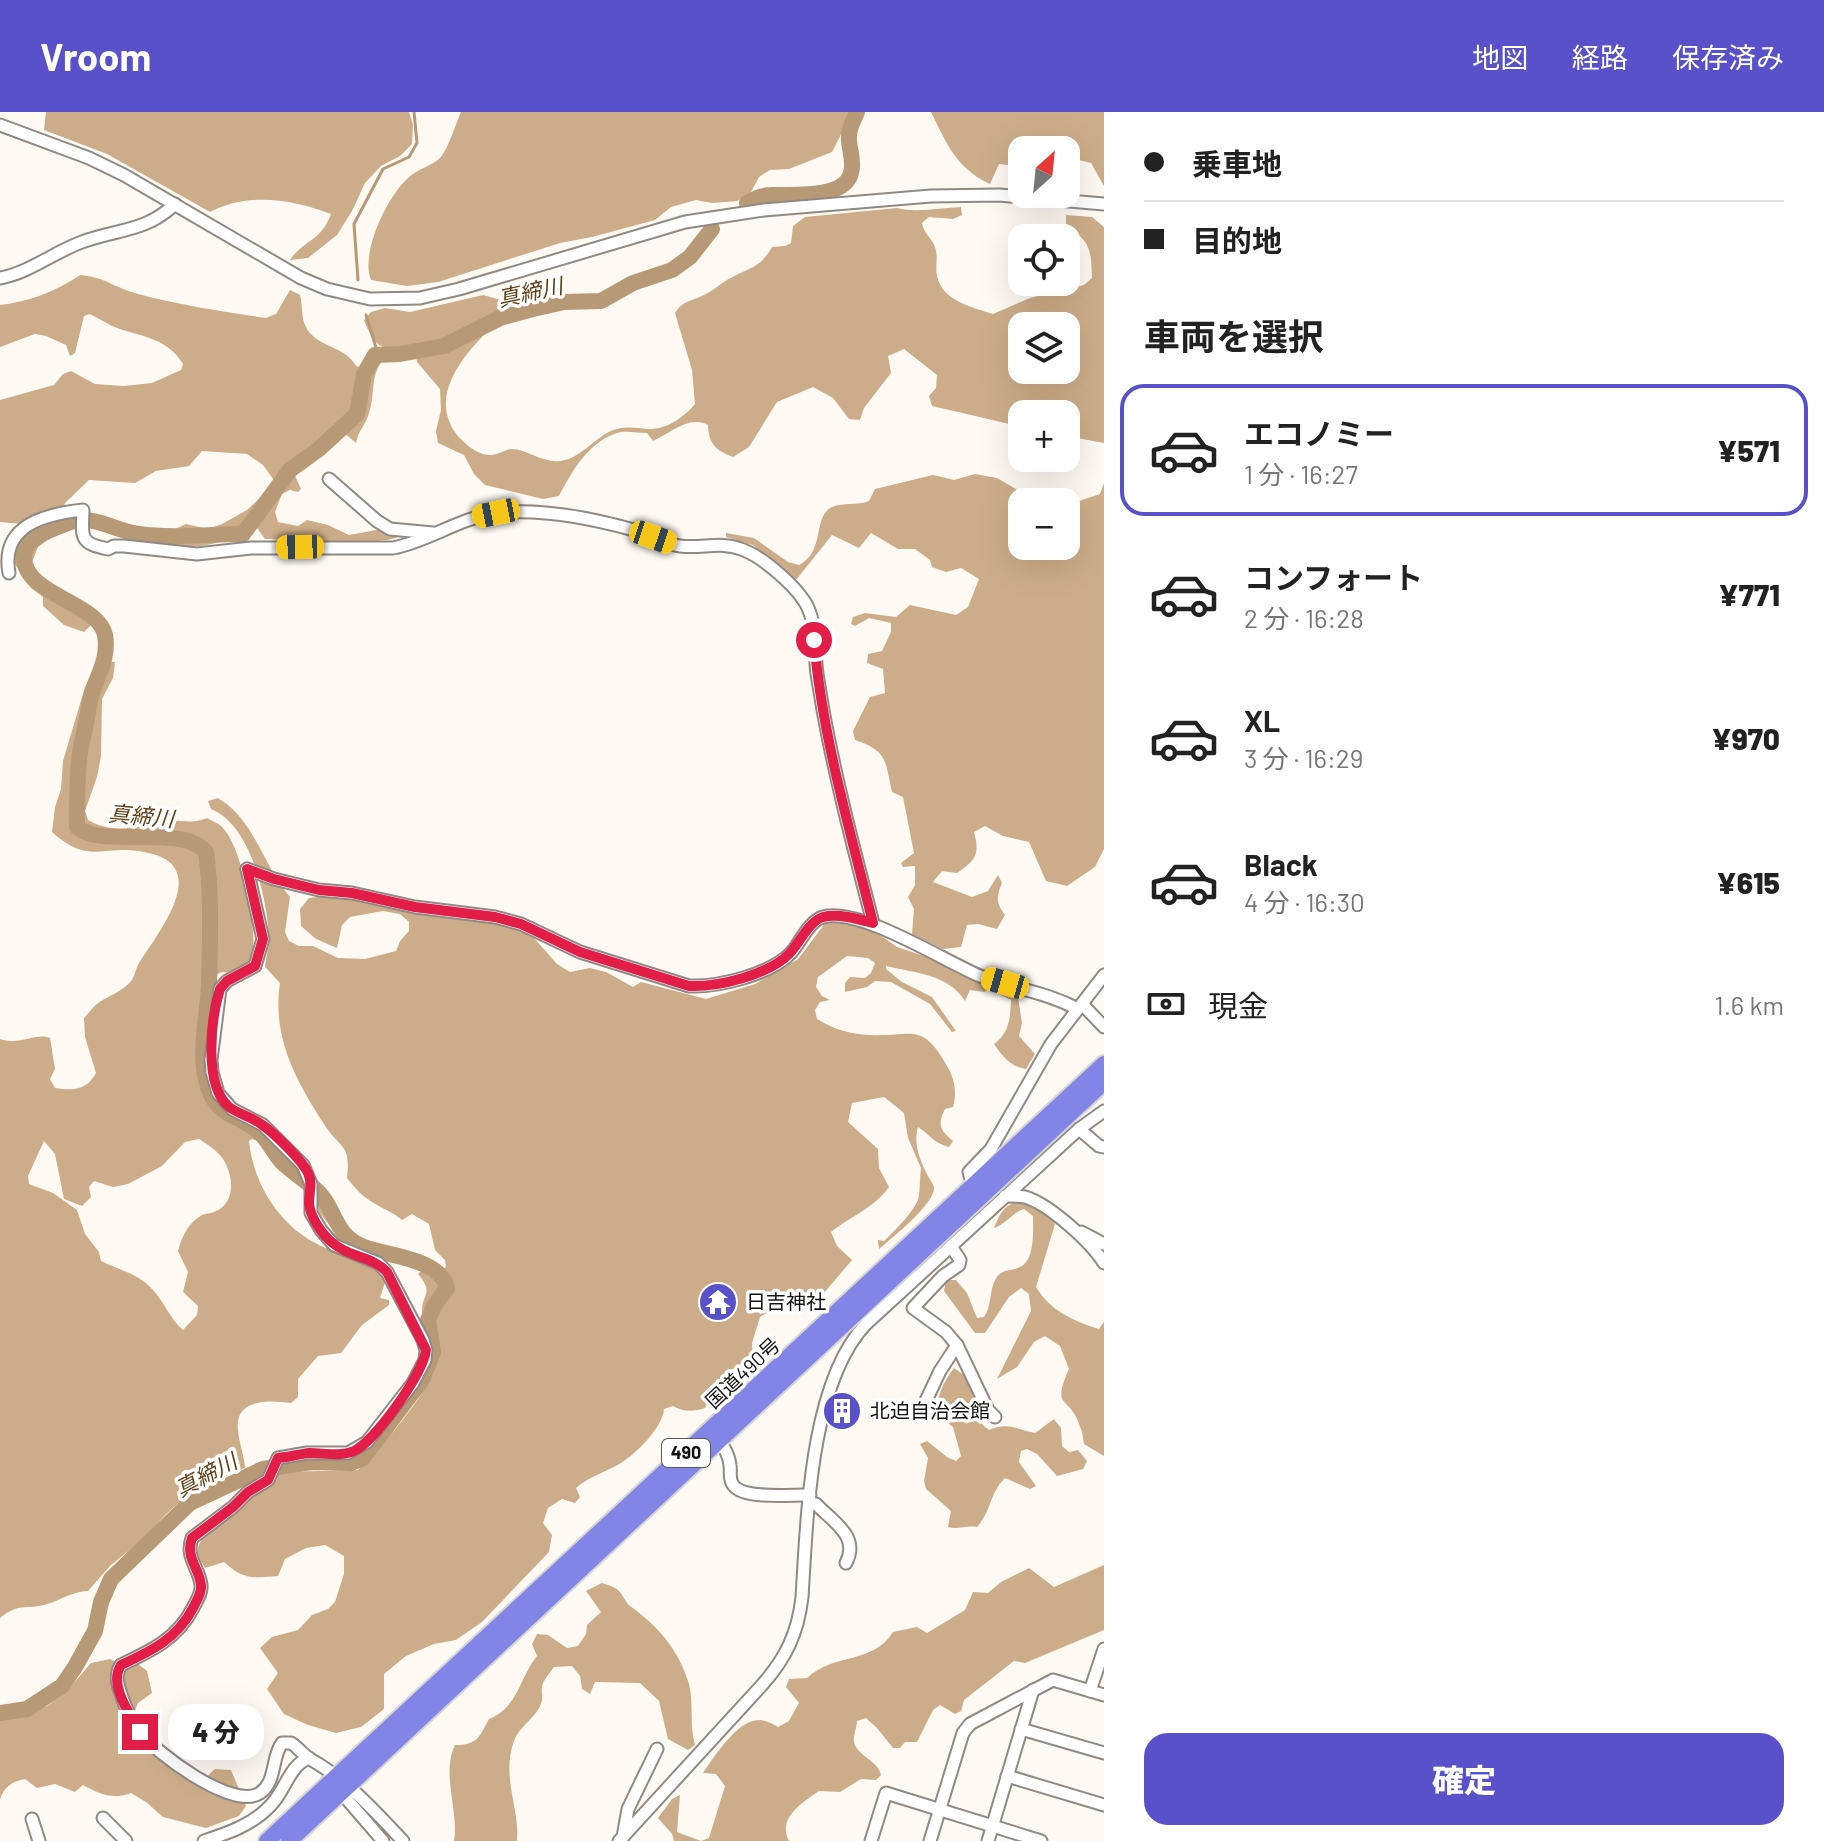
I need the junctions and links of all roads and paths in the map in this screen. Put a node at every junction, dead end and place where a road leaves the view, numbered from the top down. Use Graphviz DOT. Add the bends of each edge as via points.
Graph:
graph roads {
  1 [pos="0,125"];
  2 [pos="175,204"];
  3 [pos="1104,204"];
  4 [pos="0,278"];
  5 [pos="329,479"];
  6 [pos="433,533"];
  7 [pos="9,573"];
  8 [pos="873,923"];
  9 [pos="1104,975"];
  10 [pos="1080,1006"];
  11 [pos="1104,1027"];
  12 [pos="1104,1064"];
  13 [pos="1104,1082"];
  14 [pos="1104,1111"];
  15 [pos="1079,1129"];
  16 [pos="1104,1147"];
  17 [pos="973,1187"];
  18 [pos="1005,1196"];
  19 [pos="1069,1227"];
  20 [pos="1104,1244"];
  21 [pos="951,1246"];
  22 [pos="1104,1263"];
  23 [pos="957,1345"];
  24 [pos="923,1407"];
  25 [pos="995,1417"];
  26 [pos="716,1436"];
  27 [pos="809,1498"];
  28 [pos="846,1563"];
  29 [pos="1104,1649"];
  30 [pos="1033,1690"];
  31 [pos="1090,1691"];
  32 [pos="1104,1695"];
  33 [pos="1021,1729"];
  34 [pos="657,1749"];
  35 [pos="1104,1753"];
  36 [pos="309,1758"];
  37 [pos="1007,1776"];
  38 [pos="341,1785"];
  39 [pos="1104,1805"];
  40 [pos="940,1809"];
  41 [pos="103,1818"];
  42 [pos="32,1819"];
  43 [pos="993,1826"];
  44 [pos="234,1831"];
  45 [pos="621,1839"];
  46 [pos="39,1841"];
  47 [pos="126,1841"];
  48 [pos="204,1841"];
  49 [pos="226,1841"];
  50 [pos="267,1841"];
  51 [pos="289,1841"];
  52 [pos="383,1841"];
  53 [pos="403,1841"];
  54 [pos="871,1841"];
  55 [pos="930,1841"];
  56 [pos="988,1841"];
  57 [pos="1041,1841"];
  1 -- 2 [label="street" via="89,158"];
  2 -- 3 [label="street" via="301,278 327,289 389,300 447,292 718,216 967,195"];
  2 -- 4 [label="street" via="159,219 83,242"];
  5 -- 6 [label="street" via="390,529"];
  6 -- 7 [label="street" via="393,548 263,547 197,554 108,549 88,545 83,538 83,510 44,517 12,533 3,548"];
  6 -- 8 [label="street" via="496,513 547,514 635,531 678,546 739,548 773,570 807,604 811,616 831,752"];
  8 -- 10 [label="street" via="981,976"];
  8 -- 36 [label="street" via="824,917 778,964 727,982 689,986 580,952 495,917 319,890 247,869 261,923 261,953 255,966 220,989 212,1072 224,1102 263,1125 303,1165 311,1188 311,1213 334,1245 387,1272 426,1350 425,1360 367,1442 348,1453 278,1458 268,1480 192,1538 189,1556 201,1586 187,1620 166,1641 121,1665 117,1680 126,1709 162,1754 233,1794 250,1797 261,1792 282,1743 298,1746"];
  9 -- 10 [label="street"];
  10 -- 11 [label="street"];
  10 -- 17 [label="street" via="1037,1066 991,1149 969,1172"];
  12 -- 17 [label="highway, 国道490号 / 490"];
  13 -- 26 [label="highway, 国道490号 / 490"];
  14 -- 15 [label="street"];
  15 -- 16 [label="street"];
  15 -- 18 [label="street"];
  17 -- 26 [label="highway, 国道490号 / 490"];
  18 -- 19 [label="street" via="1038,1203"];
  18 -- 21 [label="street"];
  19 -- 20 [label="street"];
  19 -- 22 [label="street"];
  21 -- 23 [label="street" via="959,1265 913,1308"];
  21 -- 27 [label="street" via="846,1348 823,1418"];
  23 -- 24 [label="street"];
  23 -- 25 [label="street"];
  26 -- 27 [label="street" via="730,1462 732,1486"];
  26 -- 38 [label="highway, 国道490号 / 490"];
  27 -- 28 [label="street" via="849,1538"];
  27 -- 45 [label="street" via="802,1597 791,1645 778,1667"];
  29 -- 31 [label="street"];
  30 -- 31 [label="street" via="1053,1680"];
  30 -- 33 [label="street"];
  30 -- 40 [label="street" via="966,1728"];
  31 -- 32 [label="street"];
  33 -- 35 [label="street"];
  33 -- 37 [label="street"];
  34 -- 45 [label="street" via="628,1809"];
  36 -- 38 [label="street"];
  36 -- 44 [label="street" via="299,1763 270,1807"];
  37 -- 39 [label="street"];
  37 -- 43 [label="street"];
  38 -- 50 [label="highway, 国道490号 / 490"];
  38 -- 51 [label="highway, 国道490号 / 490"];
  38 -- 52 [label="street"];
  38 -- 53 [label="street"];
  40 -- 43 [label="street"];
  40 -- 54 [label="street" via="886,1793"];
  40 -- 55 [label="street"];
  41 -- 47 [label="street"];
  42 -- 46 [label="street"];
  43 -- 56 [label="street"];
  43 -- 57 [label="street"];
  44 -- 48 [label="street"];
  44 -- 49 [label="street"];
}
